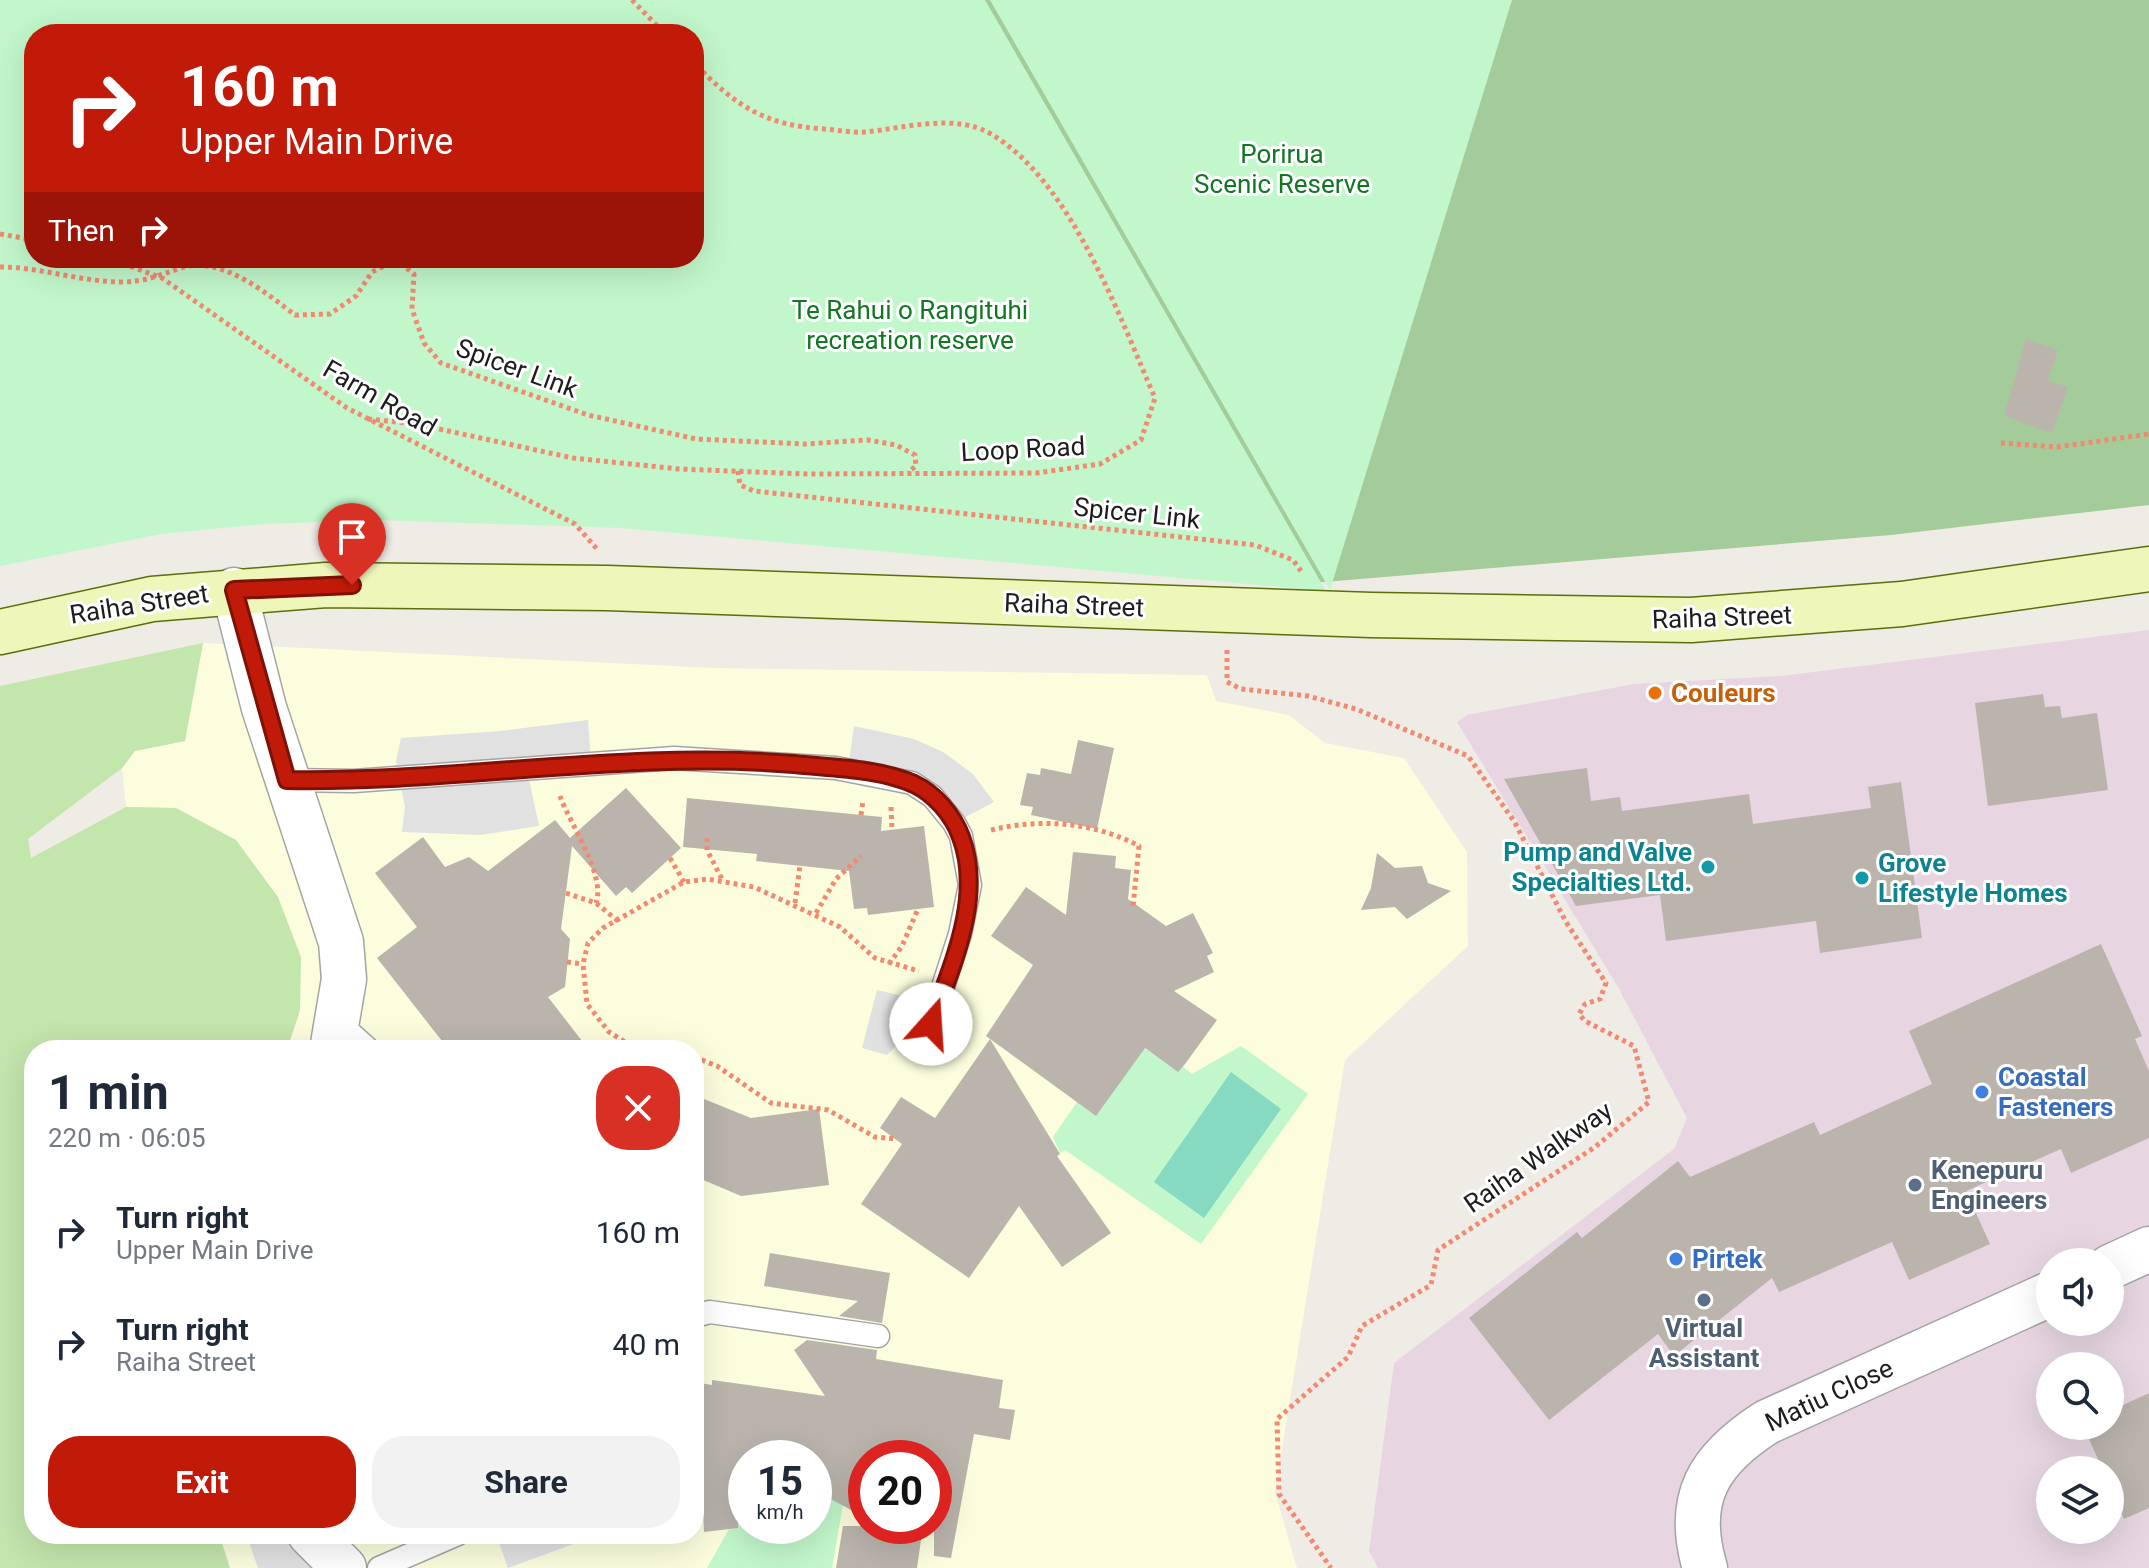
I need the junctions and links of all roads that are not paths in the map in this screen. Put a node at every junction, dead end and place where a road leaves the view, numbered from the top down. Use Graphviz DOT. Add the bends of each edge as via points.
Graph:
graph roads {
  1 [pos="2149,569"];
  2 [pos="234,590"];
  3 [pos="0,632"];
  4 [pos="287,780"];
  5 [pos="913,1032"];
  6 [pos="346,1040"];
  7 [pos="2149,1249"];
  8 [pos="2124,1261"];
  9 [pos="2036,1300"];
  10 [pos="704,1314"];
  11 [pos="878,1336"];
  12 [pos="320,1544"];
  13 [pos="435,1544"];
  14 [pos="344,1568"];
  15 [pos="379,1568"];
  16 [pos="1705,1568"];
  1 -- 2 [label="main road, Raiha Street" via="1760,618 1597,621 607,588 326,585"];
  2 -- 3 [label="main road, Raiha Street" via="100,608"];
  2 -- 4 [label="street"];
  4 -- 5 [label="lane" via="354,781 674,758 869,773 923,789 961,836 970,885 931,1024"];
  4 -- 6 [label="street" via="341,942"];
  7 -- 8 [label="street"];
  9 -- 16 [label="street, Matiu Close" via="1738,1440 1710,1470 1703,1488 1698,1545"];
  10 -- 11 [label="lane"];
  12 -- 14 [label="street"];
  13 -- 15 [label="lane"];
}
